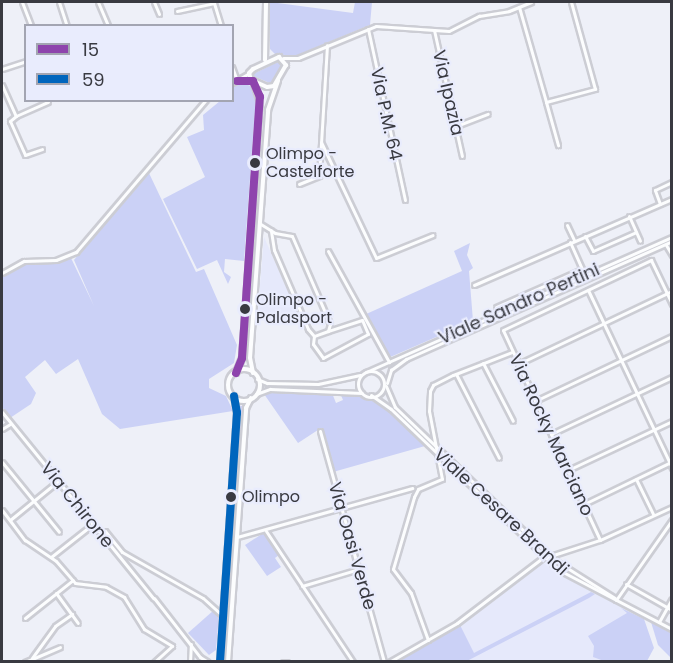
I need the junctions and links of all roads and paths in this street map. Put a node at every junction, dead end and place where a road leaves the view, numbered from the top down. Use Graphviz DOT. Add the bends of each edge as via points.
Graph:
graph roads {
  1 [pos="22,2"];
  2 [pos="59,2"];
  3 [pos="98,2"];
  4 [pos="154,2"];
  5 [pos="214,2"];
  6 [pos="266,2"];
  7 [pos="531,2"];
  8 [pos="572,2"];
  9 [pos="519,7"];
  10 [pos="177,11"];
  11 [pos="159,14"];
  12 [pos="30,24"];
  13 [pos="66,24"];
  14 [pos="107,24"];
  15 [pos="220,24"];
  16 [pos="368,29"];
  17 [pos="434,30"];
  18 [pos="267,43"];
  19 [pos="327,45"];
  20 [pos="277,57"];
  21 [pos="283,58"];
  22 [pos="298,58"];
  23 [pos="264,62"];
  24 [pos="24,63"];
  25 [pos="2,69"];
  26 [pos="234,71"];
  27 [pos="250,72"];
  28 [pos="283,72"];
  29 [pos="237,81"];
  30 [pos="253,81"];
  31 [pos="278,81"];
  32 [pos="234,82"];
  33 [pos="2,85"];
  34 [pos="48,102"];
  35 [pos="204,102"];
  36 [pos="546,102"];
  37 [pos="488,114"];
  38 [pos="16,116"];
  39 [pos="456,126"];
  40 [pos="321,142"];
  41 [pos="558,144"];
  42 [pos="42,149"];
  43 [pos="462,156"];
  44 [pos="672,182"];
  45 [pos="299,184"];
  46 [pos="672,199"];
  47 [pos="405,200"];
  48 [pos="660,204"];
  49 [pos="629,216"];
  50 [pos="260,223"];
  51 [pos="567,225"];
  52 [pos="271,230"];
  53 [pos="636,232"];
  54 [pos="433,235"];
  55 [pos="585,236"];
  56 [pos="572,241"];
  57 [pos="669,241"];
  58 [pos="640,242"];
  59 [pos="328,251"];
  60 [pos="672,255"];
  61 [pos="582,269"];
  62 [pos="2,273"];
  63 [pos="585,276"];
  64 [pos="474,285"];
  65 [pos="588,290"];
  66 [pos="672,291"];
  67 [pos="666,294"];
  68 [pos="672,304"];
  69 [pos="495,307"];
  70 [pos="603,323"];
  71 [pos="328,331"];
  72 [pos="314,336"];
  73 [pos="672,336"];
  74 [pos="512,352"];
  75 [pos="621,360"];
  76 [pos="389,362"];
  77 [pos="483,363"];
  78 [pos="518,364"];
  79 [pos="366,372"];
  80 [pos="236,373"];
  81 [pos="253,373"];
  82 [pos="456,374"];
  83 [pos="360,375"];
  84 [pos="672,377"];
  85 [pos="257,378"];
  86 [pos="386,385"];
  87 [pos="362,393"];
  88 [pos="636,393"];
  89 [pos="256,394"];
  90 [pos="371,395"];
  91 [pos="234,396"];
  92 [pos="251,398"];
  93 [pos="535,401"];
  94 [pos="2,412"];
  95 [pos="513,421"];
  96 [pos="672,421"];
  97 [pos="10,424"];
  98 [pos="2,429"];
  99 [pos="654,429"];
  100 [pos="320,431"];
  101 [pos="551,434"];
  102 [pos="436,446"];
  103 [pos="440,456"];
  104 [pos="499,458"];
  105 [pos="2,462"];
  106 [pos="669,462"];
  107 [pos="672,468"];
  108 [pos="568,470"];
  109 [pos="636,479"];
  110 [pos="58,482"];
  111 [pos="412,488"];
  112 [pos="33,501"];
  113 [pos="584,504"];
  114 [pos="670,506"];
  115 [pos="342,508"];
  116 [pos="2,510"];
  117 [pos="653,514"];
  118 [pos="9,520"];
  119 [pos="672,520"];
  120 [pos="93,524"];
  121 [pos="266,530"];
  122 [pos="99,531"];
  123 [pos="58,532"];
  124 [pos="237,537"];
  125 [pos="600,540"];
  126 [pos="546,556"];
  127 [pos="51,557"];
  128 [pos="359,569"];
  129 [pos="73,580"];
  130 [pos="626,584"];
  131 [pos="302,586"];
  132 [pos="56,593"];
  133 [pos="672,599"];
  134 [pos="616,600"];
  135 [pos="667,607"];
  136 [pos="672,610"];
  137 [pos="72,614"];
  138 [pos="223,616"];
  139 [pos="25,618"];
  140 [pos="659,622"];
  141 [pos="78,623"];
  142 [pos="672,629"];
  143 [pos="428,640"];
  144 [pos="190,643"];
  145 [pos="60,647"];
  146 [pos="32,658"];
  147 [pos="25,662"];
  148 [pos="154,662"];
  149 [pos="190,662"];
  150 [pos="208,662"];
  151 [pos="220,662"];
  152 [pos="228,662"];
  153 [pos="353,662"];
  154 [pos="387,662"];
  1 -- 12 [label="street"];
  2 -- 13 [label="street"];
  3 -- 14 [label="street"];
  4 -- 11 [label="street"];
  5 -- 10 [label="street"];
  5 -- 15 [label="street"];
  6 -- 18 [label="street"];
  7 -- 9 [label="street"];
  8 -- 36 [label="street" via="595,89"];
  9 -- 17 [label="street" via="478,16 452,31"];
  9 -- 36 [label="street"];
  16 -- 17 [label="street" via="386,25"];
  16 -- 19 [label="street"];
  16 -- 47 [label="street, Via P.M. 64"];
  17 -- 39 [label="street, Via Ipazia"];
  18 -- 20 [label="street"];
  18 -- 23 [label="street"];
  19 -- 22 [label="street"];
  19 -- 40 [label="street"];
  20 -- 21 [label="street"];
  20 -- 23 [label="street"];
  21 -- 22 [label="street"];
  21 -- 28 [label="street"];
  22 -- 28 [label="street"];
  23 -- 27 [label="street"];
  24 -- 25 [label="street"];
  26 -- 29 [label="street"];
  27 -- 29 [label="street"];
  27 -- 30 [label="street"];
  28 -- 31 [label="street"];
  29 -- 30 [label="street"];
  29 -- 32 [label="street"];
  30 -- 31 [label="street" via="270,87"];
  30 -- 80 [label="street" via="260,102 242,358"];
  31 -- 50 [label="street" via="267,110"];
  33 -- 38 [label="street"];
  34 -- 38 [label="street"];
  35 -- 62 [label="street" via="76,252 61,260 24,261"];
  36 -- 41 [label="street"];
  37 -- 39 [label="street"];
  38 -- 42 [label="street" via="9,121 26,155"];
  39 -- 43 [label="street, Via Ipazia"];
  40 -- 45 [label="street" via="319,176"];
  40 -- 54 [label="street" via="376,258"];
  44 -- 48 [label="street" via="655,190"];
  46 -- 48 [label="street"];
  48 -- 49 [label="street"];
  49 -- 53 [label="street"];
  49 -- 55 [label="street"];
  50 -- 52 [label="street"];
  50 -- 81 [label="street" via="249,361"];
  51 -- 56 [label="street"];
  52 -- 71 [label="street" via="292,236 330,324"];
  52 -- 72 [label="street" via="274,250"];
  53 -- 55 [label="street" via="593,250"];
  53 -- 58 [label="street"];
  55 -- 56 [label="street"];
  56 -- 61 [label="street"];
  56 -- 64 [label="street"];
  57 -- 60 [label="street"];
  57 -- 63 [label="street, Viale Sandro Pertini"];
  57 -- 86 [label="street, Viale Sandro Pertini" via="405,358 391,370"];
  59 -- 76 [label="street"];
  61 -- 63 [label="street"];
  61 -- 69 [label="street"];
  63 -- 76 [label="street, Viale Sandro Pertini"];
  65 -- 67 [label="street" via="651,260"];
  65 -- 70 [label="street"];
  65 -- 74 [label="street, Via Rocky Marciano" via="503,330"];
  66 -- 67 [label="street"];
  67 -- 68 [label="street"];
  67 -- 70 [label="street"];
  70 -- 75 [label="street"];
  70 -- 78 [label="street"];
  71 -- 72 [label="street"];
  71 -- 72 [label="street" via="359,320 368,334 323,358 313,344"];
  73 -- 75 [label="street"];
  74 -- 77 [label="street"];
  74 -- 78 [label="street, Via Rocky Marciano"];
  75 -- 88 [label="street"];
  75 -- 93 [label="street"];
  76 -- 79 [label="street, Viale Sandro Pertini"];
  77 -- 82 [label="street"];
  77 -- 95 [label="street"];
  78 -- 93 [label="street, Via Rocky Marciano"];
  79 -- 83 [label="street"];
  79 -- 86 [label="street" via="378,374"];
  80 -- 81 [label="street" via="245,368"];
  80 -- 91 [label="street" via="225,384"];
  81 -- 85 [label="street"];
  82 -- 102 [label="street" via="433,385 430,391 429,411"];
  82 -- 104 [label="street"];
  83 -- 85 [label="street" via="318,384 267,383"];
  83 -- 87 [label="street" via="355,385"];
  84 -- 88 [label="street"];
  85 -- 89 [label="street" via="262,387"];
  86 -- 90 [label="street"];
  86 -- 102 [label="street, Viale Cesare Brandi" via="392,403"];
  87 -- 89 [label="street" via="270,389"];
  87 -- 90 [label="street"];
  88 -- 99 [label="street"];
  88 -- 101 [label="street"];
  89 -- 92 [label="street"];
  90 -- 103 [label="street, Viale Cesare Brandi" via="391,408"];
  91 -- 92 [label="street" via="243,402"];
  91 -- 138 [label="street" via="237,413"];
  92 -- 124 [label="street" via="246,408"];
  93 -- 101 [label="street, Via Rocky Marciano"];
  94 -- 97 [label="street, Via Chirone"];
  96 -- 99 [label="street"];
  97 -- 98 [label="street"];
  97 -- 110 [label="street, Via Chirone"];
  99 -- 106 [label="street"];
  99 -- 108 [label="street"];
  100 -- 115 [label="street, Via Oasi Verde"];
  101 -- 108 [label="street, Via Rocky Marciano"];
  102 -- 103 [label="street"];
  102 -- 126 [label="street, Viale Cesare Brandi"];
  103 -- 126 [label="street, Viale Cesare Brandi"];
  103 -- 143 [label="street" via="442,479 418,489 393,569 411,593"];
  105 -- 112 [label="street"];
  106 -- 107 [label="street"];
  106 -- 109 [label="street"];
  108 -- 113 [label="street, Via Rocky Marciano"];
  109 -- 113 [label="street"];
  109 -- 117 [label="street"];
  110 -- 112 [label="street"];
  110 -- 120 [label="street, Via Chirone"];
  111 -- 115 [label="street"];
  112 -- 118 [label="street"];
  112 -- 123 [label="street"];
  113 -- 125 [label="street, Via Rocky Marciano"];
  114 -- 117 [label="street"];
  115 -- 121 [label="street"];
  115 -- 128 [label="street, Via Oasi Verde"];
  116 -- 118 [label="street"];
  117 -- 125 [label="street"];
  118 -- 127 [label="street" via="25,540"];
  119 -- 130 [label="street"];
  120 -- 122 [label="street, Via Chirone"];
  120 -- 127 [label="street"];
  121 -- 124 [label="street"];
  121 -- 131 [label="street"];
  122 -- 138 [label="street" via="105,531 122,552 203,598"];
  122 -- 144 [label="street, Via Chirone"];
  124 -- 152 [label="street"];
  125 -- 126 [label="street"];
  126 -- 134 [label="street, Viale Cesare Brandi"];
  126 -- 143 [label="street"];
  127 -- 129 [label="street"];
  128 -- 131 [label="street"];
  128 -- 154 [label="street, Via Oasi Verde"];
  129 -- 132 [label="street"];
  129 -- 148 [label="street" via="117,591 124,597 144,628 172,646"];
  130 -- 134 [label="street"];
  130 -- 135 [label="street"];
  131 -- 153 [label="street"];
  132 -- 137 [label="street"];
  132 -- 139 [label="street"];
  133 -- 135 [label="street"];
  134 -- 140 [label="street, Viale Cesare Brandi"];
  135 -- 136 [label="street"];
  135 -- 140 [label="street"];
  137 -- 141 [label="street"];
  137 -- 146 [label="street" via="55,626"];
  138 -- 151 [label="street"];
  140 -- 142 [label="street, Viale Cesare Brandi"];
  143 -- 154 [label="street"];
  144 -- 149 [label="street"];
  144 -- 150 [label="street"];
  145 -- 146 [label="street"];
  146 -- 147 [label="street"];
}
